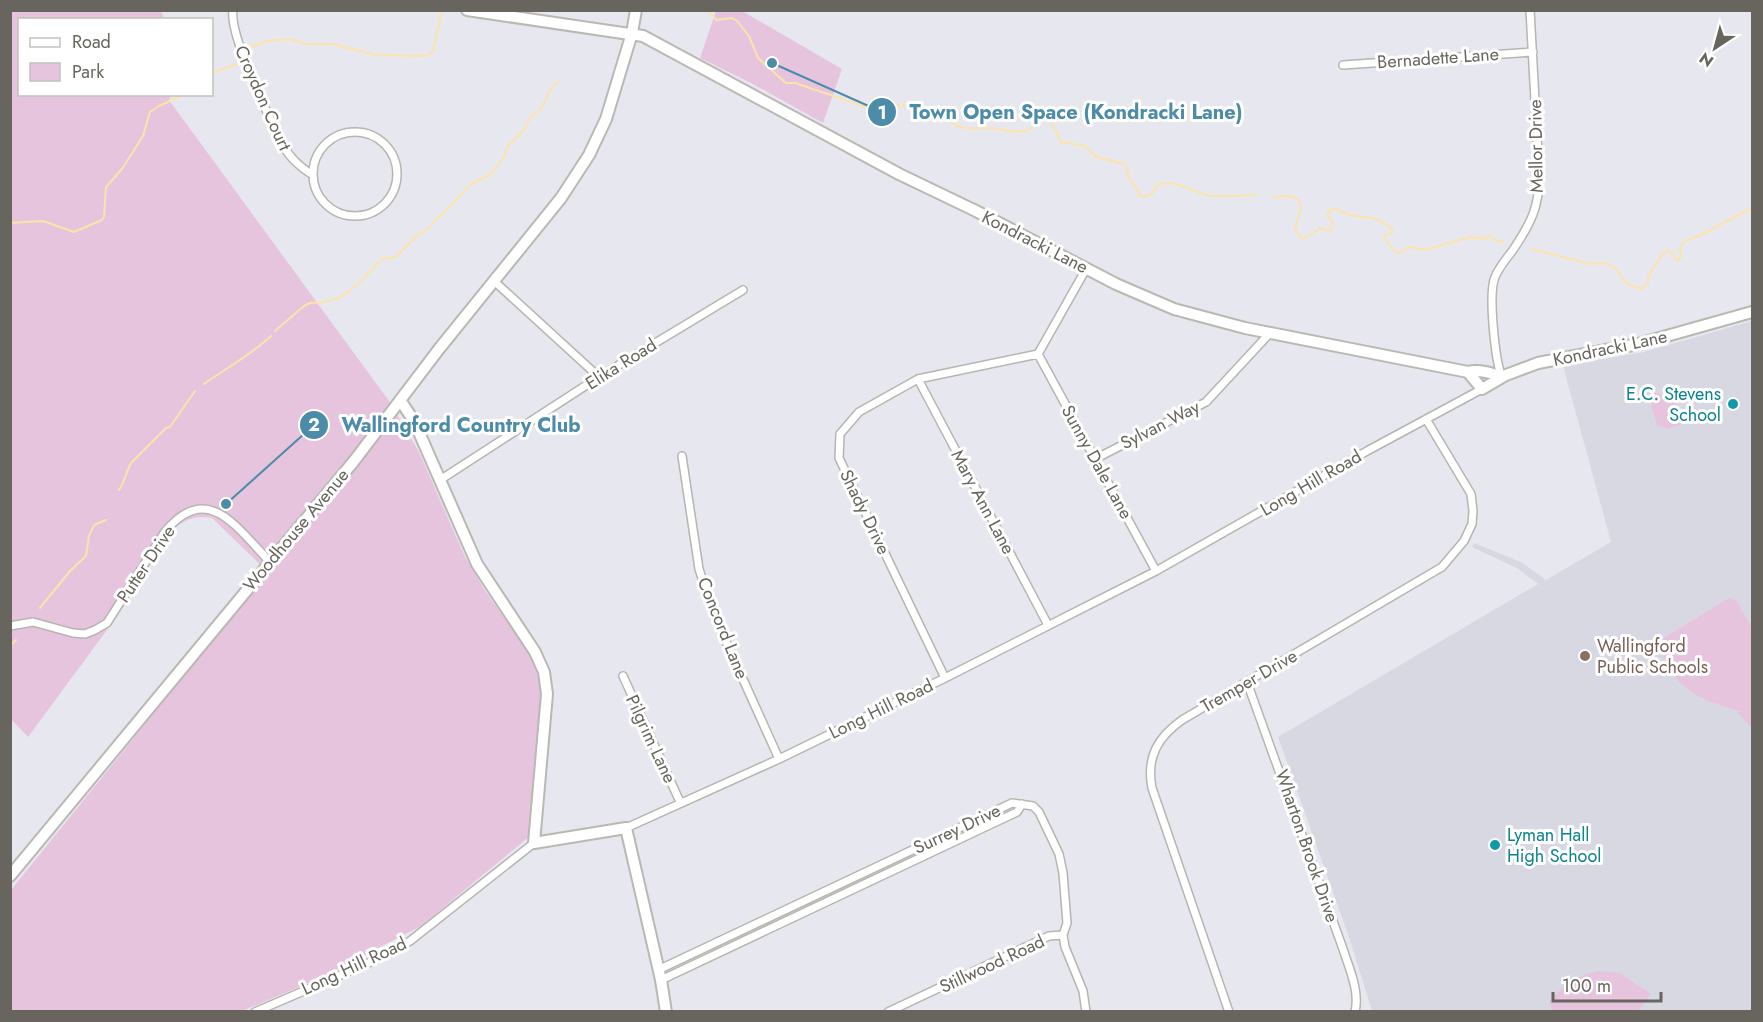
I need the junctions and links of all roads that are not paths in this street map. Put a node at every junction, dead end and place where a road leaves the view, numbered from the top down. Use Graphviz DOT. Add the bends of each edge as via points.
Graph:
graph roads {
  1 [pos="233,10"];
  2 [pos="467,10"];
  3 [pos="636,10"];
  4 [pos="1530,10"];
  5 [pos="632,33"];
  6 [pos="1533,52"];
  7 [pos="1343,64"];
  8 [pos="313,175"];
  9 [pos="1086,268"];
  10 [pos="494,281"];
  11 [pos="743,290"];
  12 [pos="1752,312"];
  13 [pos="1270,333"];
  14 [pos="1038,354"];
  15 [pos="1468,372"];
  16 [pos="599,377"];
  17 [pos="1502,377"];
  18 [pos="918,378"];
  19 [pos="1482,389"];
  20 [pos="400,400"];
  21 [pos="1425,419"];
  22 [pos="682,456"];
  23 [pos="1095,459"];
  24 [pos="440,480"];
  25 [pos="270,562"];
  26 [pos="1156,571"];
  27 [pos="1048,625"];
  28 [pos="10,626"];
  29 [pos="623,676"];
  30 [pos="945,678"];
  31 [pos="1248,682"];
  32 [pos="779,759"];
  33 [pos="680,802"];
  34 [pos="626,828"];
  35 [pos="534,843"];
  36 [pos="10,876"];
  37 [pos="1063,935"];
  38 [pos="659,975"];
  39 [pos="259,1011"];
  40 [pos="666,1011"];
  41 [pos="888,1011"];
  42 [pos="1086,1011"];
  43 [pos="1229,1011"];
  44 [pos="1355,1011"];
  1 -- 8 [label="street, Croydon Court" via="237,40 281,143 290,158"];
  2 -- 5 [label="main road, Kondracki Lane"];
  3 -- 5 [label="main road, Woodhouse Avenue"];
  4 -- 6 [label="street, Mellor Drive"];
  5 -- 9 [label="main road, Kondracki Lane"];
  5 -- 10 [label="main road, Woodhouse Avenue" via="606,119 592,149 561,198"];
  6 -- 7 [label="street, Bernadette Lane"];
  6 -- 17 [label="street, Mellor Drive" via="1539,194 1531,221 1497,272 1493,285 1497,362"];
  8 -- 8 [label="street, Croydon Court" via="326,204 335,211 356,216 386,203 393,194 398,173 385,143 365,132 354,131 333,137 325,144 318,153"];
  9 -- 13 [label="main road, Kondracki Lane" via="1174,309"];
  9 -- 14 [label="street"];
  10 -- 16 [label="street"];
  10 -- 20 [label="main road, Woodhouse Avenue"];
  11 -- 16 [label="street, Elika Road"];
  12 -- 17 [label="main road, Kondracki Lane" via="1638,344 1538,363"];
  13 -- 15 [label="main road, Kondracki Lane"];
  13 -- 23 [label="street, Sylvan Way" via="1206,402"];
  14 -- 18 [label="street, Shady Drive"];
  14 -- 23 [label="street, Sunny Dale Lane"];
  15 -- 17 [label="main road, Kondracki Lane"];
  15 -- 19 [label="main road"];
  16 -- 24 [label="street, Elika Road"];
  17 -- 19 [label="main road, Long Hill Road"];
  18 -- 27 [label="street, Mary Ann Lane"];
  18 -- 30 [label="street, Shady Drive" via="859,412 840,434 839,458"];
  19 -- 21 [label="street, Long Hill Road"];
  20 -- 24 [label="main road"];
  20 -- 25 [label="main road, Woodhouse Avenue"];
  21 -- 26 [label="street, Long Hill Road"];
  21 -- 31 [label="street, Tremper Drive" via="1471,494 1472,524 1462,546 1442,567"];
  22 -- 32 [label="street, Concord Lane" via="699,569 714,615"];
  23 -- 26 [label="street, Sunny Dale Lane"];
  24 -- 35 [label="main road" via="477,564 535,651 543,672 547,694"];
  25 -- 28 [label="street, Putter Drive" via="219,511 196,509 174,520 101,627 85,634 33,622"];
  25 -- 36 [label="main road, Woodhouse Avenue"];
  26 -- 27 [label="street, Long Hill Road"];
  27 -- 30 [label="street, Long Hill Road"];
  29 -- 33 [label="street, Pilgrim Lane"];
  30 -- 32 [label="street, Long Hill Road"];
  31 -- 43 [label="street, Tremper Drive" via="1172,727 1155,748 1150,765 1156,801"];
  31 -- 44 [label="street, Wharton Brook Drive" via="1343,949 1355,990"];
  32 -- 33 [label="street, Long Hill Road"];
  33 -- 34 [label="street, Long Hill Road"];
  34 -- 35 [label="main road, Long Hill Road"];
  34 -- 38 [label="main road"];
  35 -- 39 [label="street, Long Hill Road" via="410,941"];
  37 -- 38 [label="street, Surrey Drive" via="1067,923 1061,862 1039,812 1022,804 1017,812"];
  37 -- 41 [label="street, Stillwood Road" via="1049,936"];
  37 -- 42 [label="street"];
  38 -- 40 [label="main road"];
}
